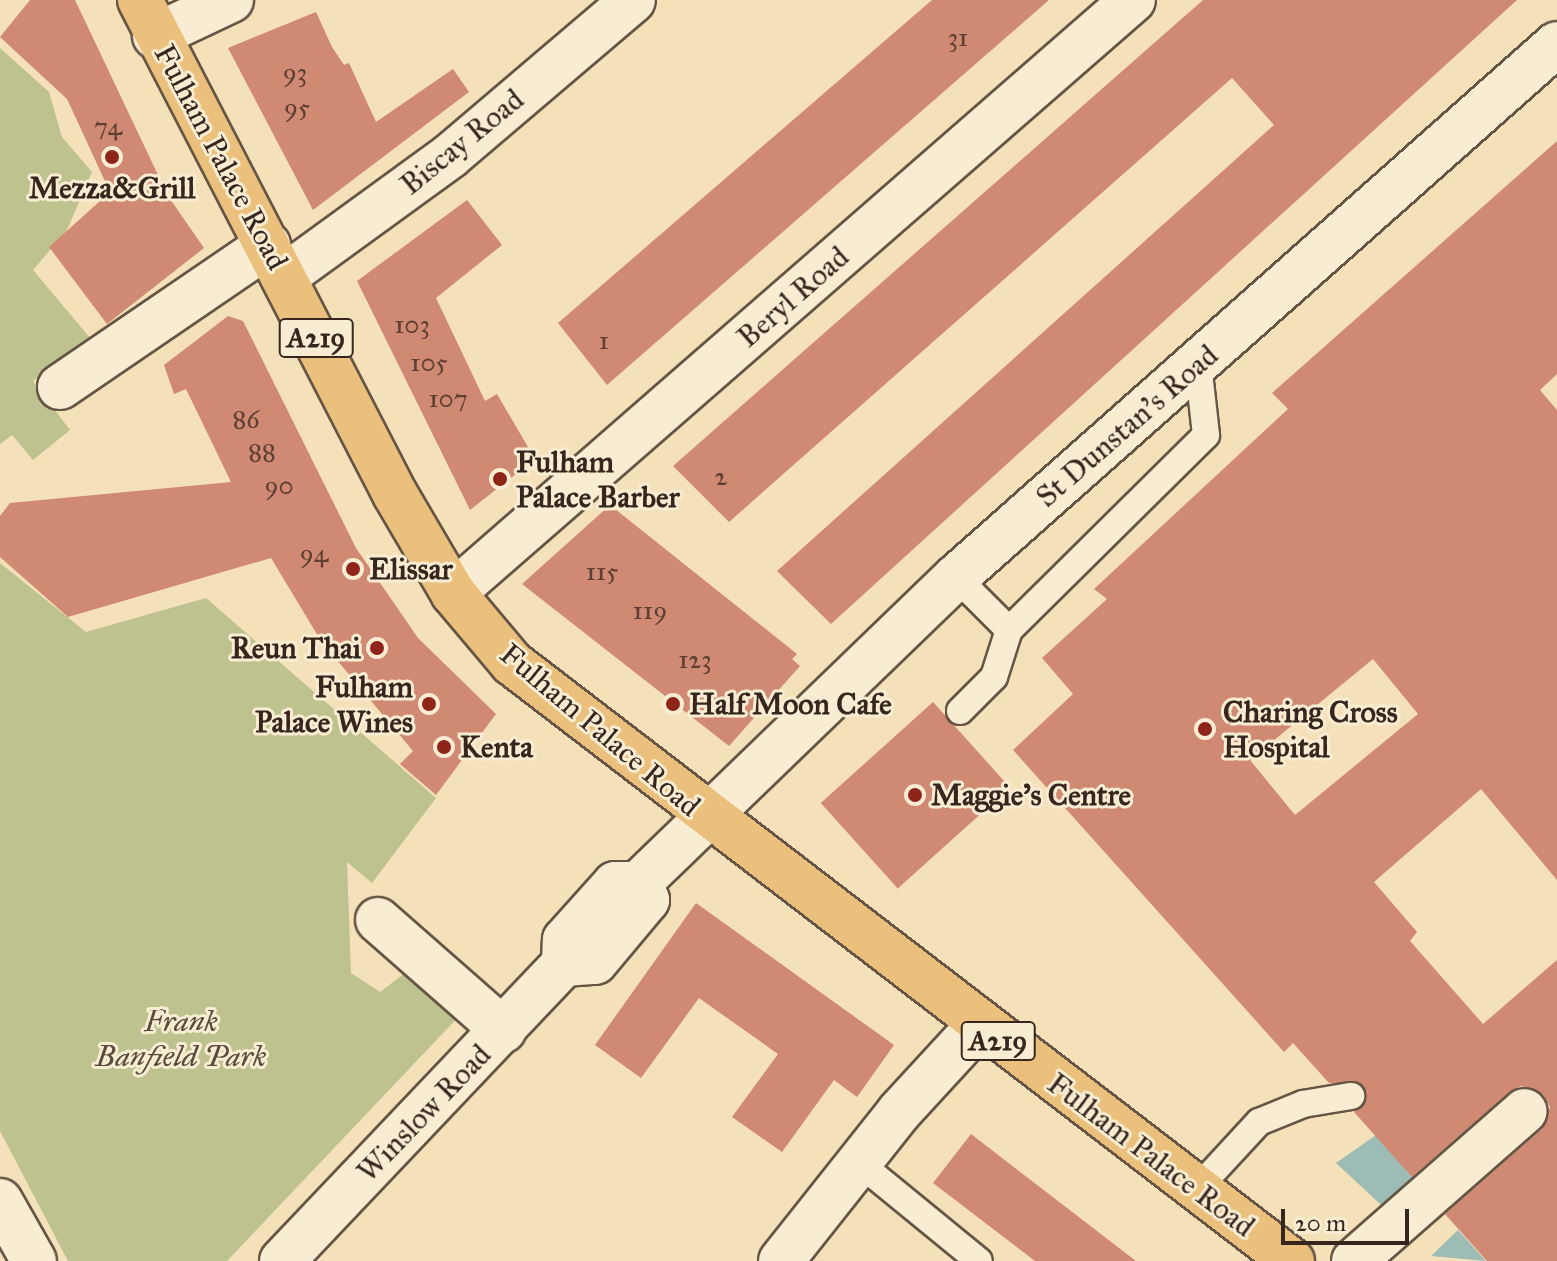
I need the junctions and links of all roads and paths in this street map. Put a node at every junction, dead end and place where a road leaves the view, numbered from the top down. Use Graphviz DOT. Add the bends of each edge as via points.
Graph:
graph roads {
  1 [pos="231,0"];
  2 [pos="633,0"];
  3 [pos="1133,0"];
  4 [pos="148,18"];
  5 [pos="1553,54"];
  6 [pos="277,260"];
  7 [pos="1198,364"];
  8 [pos="60,387"];
  9 [pos="956,577"];
  10 [pos="453,593"];
  11 [pos="1009,630"];
  12 [pos="960,711"];
  13 [pos="706,818"];
  14 [pos="378,920"];
  15 [pos="978,1026"];
  16 [pos="503,1030"];
  17 [pos="1351,1096"];
  18 [pos="1525,1111"];
  19 [pos="858,1162"];
  20 [pos="1198,1188"];
  21 [pos="0,1201"];
  22 [pos="34,1261"];
  23 [pos="282,1261"];
  24 [pos="781,1261"];
  25 [pos="979,1261"];
  26 [pos="1292,1261"];
  27 [pos="1354,1261"];
  1 -- 4 [label="street"];
  2 -- 6 [label="street, Biscay Road" via="450,156"];
  3 -- 10 [label="street, Beryl Road"];
  4 -- 6 [label="main road, Fulham Palace Road / A219"];
  5 -- 7 [label="street, St Dunstan's Road"];
  6 -- 8 [label="street, Biscay Road"];
  6 -- 10 [label="main road, Fulham Palace Road / A219" via="395,494"];
  7 -- 9 [label="street, St Dunstan's Road"];
  7 -- 11 [label="lane" via="1206,435"];
  9 -- 11 [label="lane"];
  9 -- 13 [label="street, St Dunstan's Road"];
  10 -- 13 [label="main road, Fulham Palace Road / A219" via="512,663"];
  11 -- 12 [label="lane" via="994,677"];
  13 -- 15 [label="main road, Fulham Palace Road / A219"];
  13 -- 16 [label="street, Winslow Road" via="638,884 615,884 565,940 564,964"];
  14 -- 16 [label="street"];
  15 -- 19 [label="street"];
  15 -- 20 [label="main road, Fulham Palace Road / A219"];
  16 -- 23 [label="street, Winslow Road"];
  17 -- 20 [label="lane" via="1303,1104 1259,1122"];
  18 -- 27 [label="street"];
  19 -- 24 [label="street"];
  19 -- 25 [label="lane"];
  20 -- 26 [label="main road, Fulham Palace Road / A219"];
  21 -- 22 [label="street"];
}
